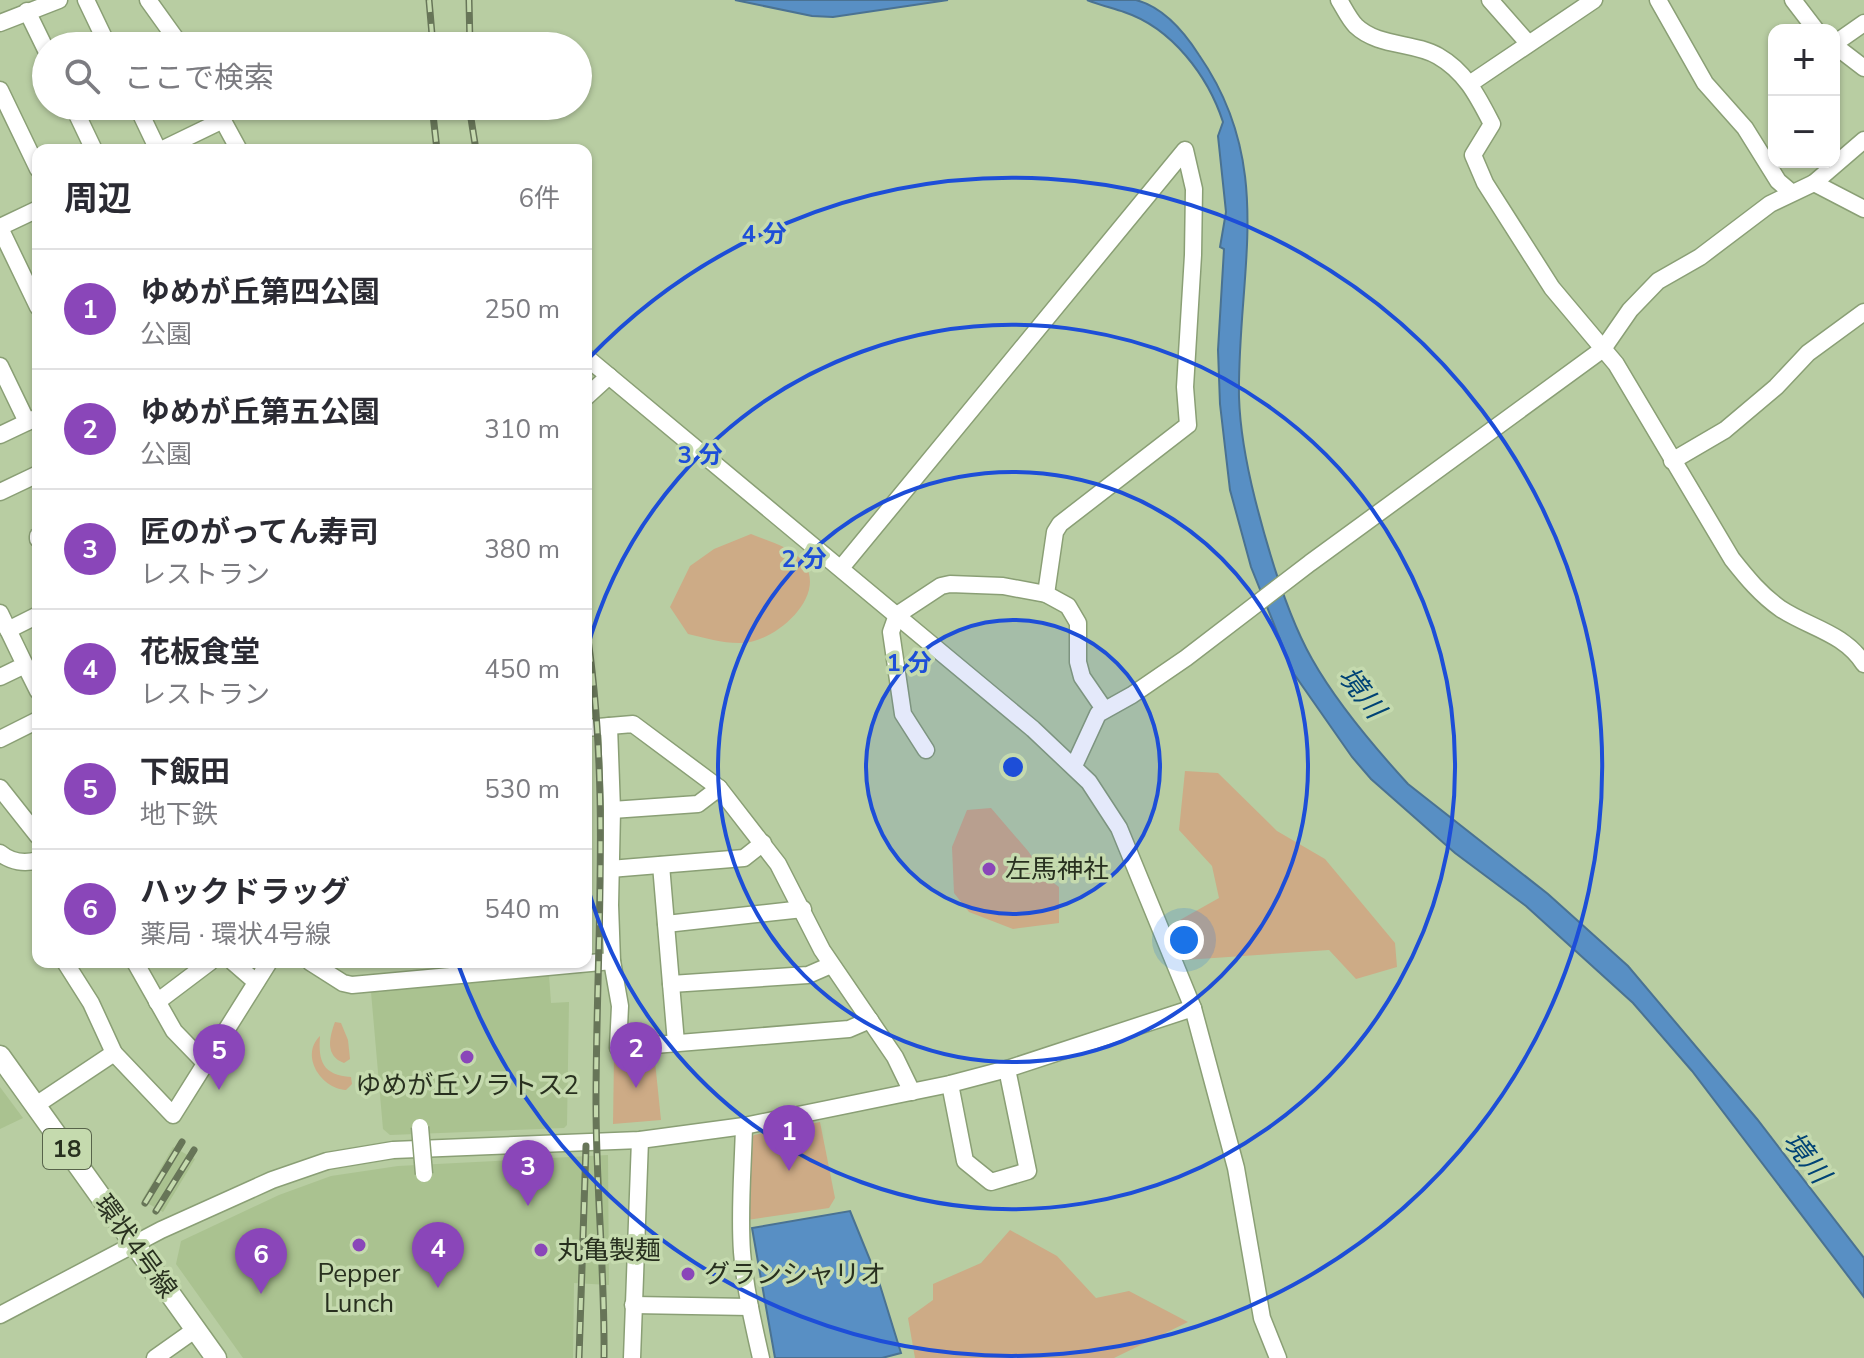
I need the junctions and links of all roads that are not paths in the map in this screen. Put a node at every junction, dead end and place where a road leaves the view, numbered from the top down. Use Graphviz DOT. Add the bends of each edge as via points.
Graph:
graph roads {
  1 [pos="59,0"];
  2 [pos="86,0"];
  3 [pos="148,0"];
  4 [pos="1339,0"];
  5 [pos="1490,0"];
  6 [pos="1594,0"];
  7 [pos="1658,0"];
  8 [pos="1793,0"];
  9 [pos="27,11"];
  10 [pos="0,23"];
  11 [pos="1864,23"];
  12 [pos="1811,24"];
  13 [pos="37,32"];
  14 [pos="101,32"];
  15 [pos="171,32"];
  16 [pos="1840,40"];
  17 [pos="1528,43"];
  18 [pos="1840,49"];
  19 [pos="1864,68"];
  20 [pos="1471,83"];
  21 [pos="0,90"];
  22 [pos="80,120"];
  23 [pos="144,120"];
  24 [pos="208,120"];
  25 [pos="223,120"];
  26 [pos="1864,140"];
  27 [pos="91,144"];
  28 [pos="157,144"];
  29 [pos="170,144"];
  30 [pos="236,144"];
  31 [pos="32,157"];
  32 [pos="1814,183"];
  33 [pos="1791,192"];
  34 [pos="1864,209"];
  35 [pos="32,212"];
  36 [pos="0,228"];
  37 [pos="32,295"];
  38 [pos="1864,312"];
  39 [pos="1603,349"];
  40 [pos="592,362"];
  41 [pos="0,366"];
  42 [pos="609,376"];
  43 [pos="592,392"];
  44 [pos="32,419"];
  45 [pos="0,435"];
  46 [pos="1672,461"];
  47 [pos="32,477"];
  48 [pos="0,492"];
  49 [pos="841,568"];
  50 [pos="1046,594"];
  51 [pos="897,615"];
  52 [pos="32,616"];
  53 [pos="2,618"];
  54 [pos="1864,664"];
  55 [pos="25,665"];
  56 [pos="0,677"];
  57 [pos="32,679"];
  58 [pos="1104,709"];
  59 [pos="32,723"];
  60 [pos="609,726"];
  61 [pos="592,727"];
  62 [pos="0,739"];
  63 [pos="926,750"];
  64 [pos="1074,766"];
  65 [pos="0,788"];
  66 [pos="719,788"];
  67 [pos="612,810"];
  68 [pos="32,828"];
  69 [pos="763,843"];
  70 [pos="0,853"];
  71 [pos="32,862"];
  72 [pos="661,865"];
  73 [pos="610,869"];
  74 [pos="803,909"];
  75 [pos="666,924"];
  76 [pos="612,961"];
  77 [pos="592,962"];
  78 [pos="831,965"];
  79 [pos="69,968"];
  80 [pos="138,968"];
  81 [pos="202,968"];
  82 [pos="240,968"];
  83 [pos="265,968"];
  84 [pos="319,968"];
  85 [pos="447,969"];
  86 [pos="256,982"];
  87 [pos="671,984"];
  88 [pos="157,1002"];
  89 [pos="1193,1008"];
  90 [pos="870,1020"];
  91 [pos="676,1043"];
  92 [pos="114,1053"];
  93 [pos="0,1056"];
  94 [pos="206,1064"];
  95 [pos="1007,1069"];
  96 [pos="950,1084"];
  97 [pos="912,1092"];
  98 [pos="36,1105"];
  99 [pos="744,1126"];
  100 [pos="420,1127"];
  101 [pos="640,1140"];
  102 [pos="424,1174"];
  103 [pos="134,1243"];
  104 [pos="633,1305"];
  105 [pos="750,1307"];
  106 [pos="0,1315"];
  107 [pos="196,1329"];
  108 [pos="155,1358"];
  109 [pos="216,1358"];
  110 [pos="632,1358"];
  111 [pos="761,1358"];
  112 [pos="1278,1358"];
  1 -- 9 [label="street"];
  2 -- 14 [label="street"];
  3 -- 15 [label="street"];
  4 -- 20 [label="street" via="1357,27 1393,44 1436,54"];
  5 -- 17 [label="street"];
  6 -- 17 [label="street"];
  7 -- 33 [label="street" via="1705,83"];
  8 -- 12 [label="street"];
  9 -- 10 [label="street"];
  9 -- 13 [label="street"];
  11 -- 16 [label="street"];
  17 -- 20 [label="street"];
  18 -- 19 [label="street"];
  20 -- 39 [label="street" via="1492,124 1473,155 1485,183 1552,288"];
  21 -- 31 [label="street"];
  22 -- 27 [label="street"];
  23 -- 28 [label="street"];
  24 -- 29 [label="street"];
  25 -- 30 [label="street"];
  26 -- 32 [label="street"];
  32 -- 33 [label="street"];
  32 -- 34 [label="street"];
  33 -- 39 [label="street" via="1658,281"];
  35 -- 36 [label="street"];
  36 -- 37 [label="street"];
  38 -- 46 [label="street" via="1808,353 1725,430"];
  39 -- 46 [label="street"];
  39 -- 58 [label="street" via="1186,658"];
  40 -- 42 [label="street"];
  41 -- 44 [label="street"];
  42 -- 43 [label="street"];
  42 -- 49 [label="street"];
  44 -- 45 [label="street"];
  46 -- 54 [label="street" via="1755,589 1783,610 1835,635"];
  47 -- 48 [label="street"];
  49 -- 50 [label="street" via="1185,150 1194,189 1188,425 1060,524"];
  49 -- 51 [label="street"];
  50 -- 51 [label="street" via="950,584"];
  50 -- 58 [label="street" via="1074,614 1082,677"];
  51 -- 63 [label="street" via="891,632 903,714"];
  51 -- 64 [label="street"];
  52 -- 53 [label="street"];
  53 -- 55 [label="street"];
  55 -- 56 [label="street"];
  55 -- 57 [label="street"];
  58 -- 64 [label="street"];
  59 -- 62 [label="street"];
  60 -- 61 [label="street"];
  60 -- 66 [label="street" via="633,724"];
  60 -- 67 [label="street"];
  64 -- 89 [label="street" via="1119,828"];
  65 -- 68 [label="street"];
  66 -- 67 [label="street" via="698,804"];
  66 -- 69 [label="street"];
  67 -- 73 [label="street"];
  69 -- 72 [label="street" via="744,858"];
  69 -- 74 [label="street"];
  70 -- 71 [label="street" via="8,860"];
  72 -- 73 [label="street"];
  72 -- 75 [label="street"];
  73 -- 76 [label="street"];
  74 -- 75 [label="street"];
  74 -- 78 [label="street"];
  75 -- 87 [label="street"];
  76 -- 77 [label="street"];
  76 -- 91 [label="street" via="620,1006 618,1048"];
  78 -- 87 [label="street" via="808,975"];
  78 -- 90 [label="street"];
  79 -- 92 [label="street"];
  80 -- 88 [label="street"];
  81 -- 88 [label="street"];
  82 -- 86 [label="street"];
  83 -- 86 [label="street"];
  84 -- 85 [label="street" via="352,985"];
  86 -- 94 [label="street"];
  87 -- 91 [label="street"];
  88 -- 94 [label="street" via="174,1031"];
  89 -- 95 [label="street"];
  89 -- 112 [label="street" via="1236,1168 1262,1318"];
  90 -- 91 [label="street" via="849,1029"];
  90 -- 97 [label="street"];
  92 -- 94 [label="street" via="173,1115"];
  92 -- 98 [label="street"];
  93 -- 98 [label="main road, 環状4号線 / 18"];
  95 -- 96 [label="street"];
  95 -- 96 [label="street" via="1028,1171 991,1182 965,1161"];
  96 -- 97 [label="street"];
  97 -- 99 [label="street"];
  98 -- 103 [label="main road, 環状4号線 / 18"];
  99 -- 101 [label="street"];
  99 -- 105 [label="street" via="741,1220"];
  100 -- 102 [label="street, bridge"];
  101 -- 103 [label="street" via="349,1156 272,1180"];
  101 -- 104 [label="street"];
  103 -- 106 [label="street"];
  103 -- 107 [label="main road, 環状4号線 / 18"];
  104 -- 105 [label="street"];
  104 -- 110 [label="street"];
  105 -- 111 [label="street"];
  107 -- 108 [label="street"];
  107 -- 109 [label="main road, 環状4号線 / 18"];
}
